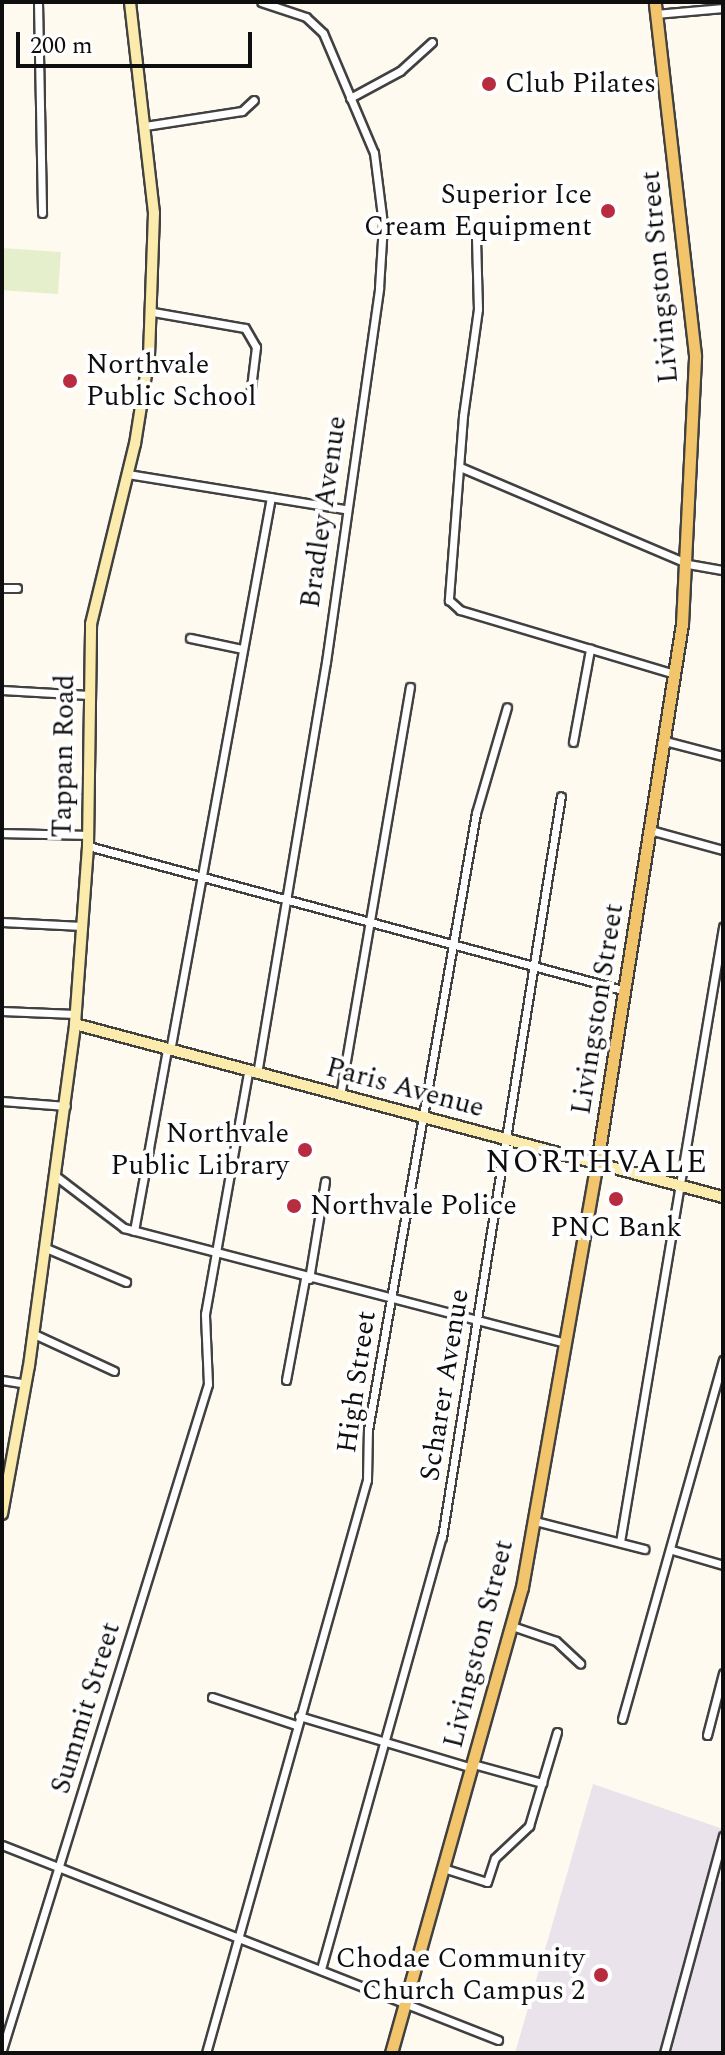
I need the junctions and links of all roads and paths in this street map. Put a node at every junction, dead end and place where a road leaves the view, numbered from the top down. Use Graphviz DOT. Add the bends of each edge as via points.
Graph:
graph roads {
  1 [pos="130,2"];
  2 [pos="261,2"];
  3 [pos="41,3"];
  4 [pos="655,8"];
  5 [pos="723,8"];
  6 [pos="432,42"];
  7 [pos="350,98"];
  8 [pos="254,100"];
  9 [pos="145,126"];
  10 [pos="42,213"];
  11 [pos="476,238"];
  12 [pos="153,312"];
  13 [pos="250,396"];
  14 [pos="460,467"];
  15 [pos="128,474"];
  16 [pos="271,497"];
  17 [pos="345,509"];
  18 [pos="688,564"];
  19 [pos="723,570"];
  20 [pos="2,588"];
  21 [pos="17,588"];
  22 [pos="453,607"];
  23 [pos="448,617"];
  24 [pos="190,638"];
  25 [pos="242,649"];
  26 [pos="590,649"];
  27 [pos="675,674"];
  28 [pos="410,687"];
  29 [pos="2,690"];
  30 [pos="89,695"];
  31 [pos="507,707"];
  32 [pos="665,741"];
  33 [pos="573,742"];
  34 [pos="723,756"];
  35 [pos="561,796"];
  36 [pos="650,830"];
  37 [pos="2,833"];
  38 [pos="88,840"];
  39 [pos="723,850"];
  40 [pos="203,877"];
  41 [pos="286,900"];
  42 [pos="2,922"];
  43 [pos="372,922"];
  44 [pos="82,926"];
  45 [pos="723,927"];
  46 [pos="454,944"];
  47 [pos="537,966"];
  48 [pos="626,991"];
  49 [pos="2,1011"];
  50 [pos="75,1019"];
  51 [pos="168,1051"];
  52 [pos="252,1073"];
  53 [pos="340,1096"];
  54 [pos="2,1101"];
  55 [pos="66,1106"];
  56 [pos="424,1118"];
  57 [pos="507,1140"];
  58 [pos="597,1163"];
  59 [pos="57,1177"];
  60 [pos="325,1181"];
  61 [pos="681,1185"];
  62 [pos="723,1197"];
  63 [pos="134,1231"];
  64 [pos="46,1248"];
  65 [pos="218,1254"];
  66 [pos="307,1278"];
  67 [pos="126,1282"];
  68 [pos="391,1301"];
  69 [pos="477,1322"];
  70 [pos="34,1334"];
  71 [pos="564,1343"];
  72 [pos="723,1360"];
  73 [pos="114,1371"];
  74 [pos="720,1377"];
  75 [pos="209,1379"];
  76 [pos="2,1380"];
  77 [pos="286,1380"];
  78 [pos="26,1384"];
  79 [pos="2,1514"];
  80 [pos="535,1521"];
  81 [pos="620,1542"];
  82 [pos="644,1549"];
  83 [pos="672,1550"];
  84 [pos="723,1565"];
  85 [pos="512,1626"];
  86 [pos="580,1663"];
  87 [pos="723,1673"];
  88 [pos="212,1697"];
  89 [pos="622,1719"];
  90 [pos="298,1721"];
  91 [pos="557,1732"];
  92 [pos="707,1735"];
  93 [pos="385,1742"];
  94 [pos="473,1766"];
  95 [pos="542,1783"];
  96 [pos="723,1836"];
  97 [pos="2,1845"];
  98 [pos="59,1868"];
  99 [pos="443,1868"];
  100 [pos="240,1936"];
  101 [pos="321,1969"];
  102 [pos="405,2003"];
  103 [pos="498,2040"];
  104 [pos="2,2050"];
  105 [pos="206,2053"];
  106 [pos="391,2053"];
  107 [pos="664,2053"];
  1 -- 9 [label="street, Tappan Road"];
  2 -- 7 [label="street, Bradley Avenue" via="316,25"];
  3 -- 10 [label="street"];
  4 -- 5 [label="street"];
  4 -- 18 [label="main road, Livingston Street" via="695,349"];
  6 -- 7 [label="street" via="400,71"];
  7 -- 17 [label="street, Bradley Avenue" via="374,153 383,224 379,288"];
  8 -- 9 [label="street" via="242,111"];
  9 -- 12 [label="street, Tappan Road" via="155,240"];
  11 -- 14 [label="street" via="478,309"];
  12 -- 13 [label="street" via="245,328 256,347"];
  12 -- 15 [label="street, Tappan Road" via="144,401"];
  14 -- 18 [label="street"];
  14 -- 22 [label="street" via="449,594"];
  15 -- 16 [label="street"];
  15 -- 30 [label="street, Tappan Road" via="93,610"];
  16 -- 17 [label="street"];
  16 -- 25 [label="street"];
  17 -- 41 [label="street, Bradley Avenue"];
  18 -- 19 [label="street"];
  18 -- 27 [label="main road, Livingston Street"];
  20 -- 21 [label="street"];
  22 -- 23 [label="street"];
  22 -- 26 [label="street"];
  24 -- 25 [label="street"];
  25 -- 40 [label="street"];
  26 -- 27 [label="street"];
  26 -- 33 [label="street"];
  27 -- 32 [label="main road, Livingston Street"];
  28 -- 43 [label="street"];
  29 -- 30 [label="street"];
  30 -- 38 [label="street, Tappan Road"];
  31 -- 46 [label="street, High Street" via="476,813"];
  32 -- 34 [label="street"];
  32 -- 36 [label="main road, Livingston Street"];
  35 -- 47 [label="street, Scharer Avenue"];
  36 -- 39 [label="street"];
  36 -- 48 [label="main road, Livingston Street"];
  37 -- 38 [label="street"];
  38 -- 40 [label="street"];
  38 -- 44 [label="street, Tappan Road"];
  40 -- 41 [label="street"];
  40 -- 51 [label="street"];
  41 -- 43 [label="street"];
  41 -- 52 [label="street, Bradley Avenue"];
  42 -- 44 [label="street"];
  43 -- 46 [label="street"];
  43 -- 53 [label="street"];
  44 -- 50 [label="street, Tappan Road"];
  45 -- 61 [label="street"];
  46 -- 47 [label="street"];
  46 -- 56 [label="street, High Street"];
  47 -- 48 [label="street"];
  47 -- 57 [label="street, Scharer Avenue"];
  48 -- 58 [label="main road, Livingston Street"];
  49 -- 50 [label="street, Paris Avenue"];
  50 -- 51 [label="street, Paris Avenue"];
  50 -- 55 [label="street, Tappan Road"];
  51 -- 52 [label="street, Paris Avenue"];
  51 -- 63 [label="street"];
  52 -- 53 [label="street, Paris Avenue"];
  52 -- 65 [label="street, Bradley Avenue"];
  53 -- 56 [label="street, Paris Avenue"];
  54 -- 55 [label="street"];
  55 -- 59 [label="street, Tappan Road"];
  56 -- 57 [label="street, Paris Avenue"];
  56 -- 68 [label="street, High Street"];
  57 -- 58 [label="street, Paris Avenue"];
  57 -- 69 [label="street, Scharer Avenue"];
  58 -- 61 [label="street, Paris Avenue"];
  58 -- 71 [label="main road, Livingston Street"];
  59 -- 63 [label="street"];
  59 -- 64 [label="street, Tappan Road"];
  60 -- 66 [label="street"];
  61 -- 62 [label="street, Paris Avenue"];
  61 -- 81 [label="street"];
  63 -- 65 [label="street"];
  64 -- 67 [label="street"];
  64 -- 70 [label="street, Tappan Road"];
  65 -- 66 [label="street"];
  65 -- 75 [label="street, Bradley Avenue" via="205,1314"];
  66 -- 68 [label="street"];
  66 -- 77 [label="street"];
  68 -- 69 [label="street"];
  68 -- 90 [label="street, High Street" via="368,1430 367,1480"];
  69 -- 71 [label="street"];
  69 -- 93 [label="street, Scharer Avenue" via="442,1537"];
  70 -- 73 [label="street"];
  70 -- 78 [label="street, Tappan Road"];
  71 -- 80 [label="main road, Livingston Street"];
  72 -- 74 [label="street"];
  74 -- 83 [label="street"];
  75 -- 98 [label="street, Summit Street"];
  76 -- 78 [label="street"];
  78 -- 79 [label="street, Tappan Road"];
  80 -- 81 [label="street"];
  80 -- 85 [label="main road, Livingston Street"];
  81 -- 82 [label="street"];
  83 -- 84 [label="street"];
  83 -- 89 [label="street"];
  85 -- 86 [label="street" via="556,1641"];
  85 -- 94 [label="main road, Livingston Street"];
  87 -- 92 [label="street"];
  88 -- 90 [label="street"];
  90 -- 93 [label="street"];
  90 -- 100 [label="street, High Street"];
  91 -- 95 [label="street"];
  93 -- 94 [label="street"];
  93 -- 101 [label="street, Scharer Avenue"];
  94 -- 95 [label="street"];
  94 -- 99 [label="main road, Livingston Street"];
  95 -- 99 [label="street" via="529,1826 495,1858 487,1882"];
  96 -- 107 [label="street"];
  97 -- 98 [label="street"];
  98 -- 100 [label="street"];
  98 -- 104 [label="street, Summit Street"];
  99 -- 102 [label="main road, Livingston Street"];
  100 -- 101 [label="street"];
  100 -- 105 [label="street, High Street"];
  101 -- 102 [label="street"];
  102 -- 103 [label="street"];
  102 -- 106 [label="main road, Livingston Street"];
}
